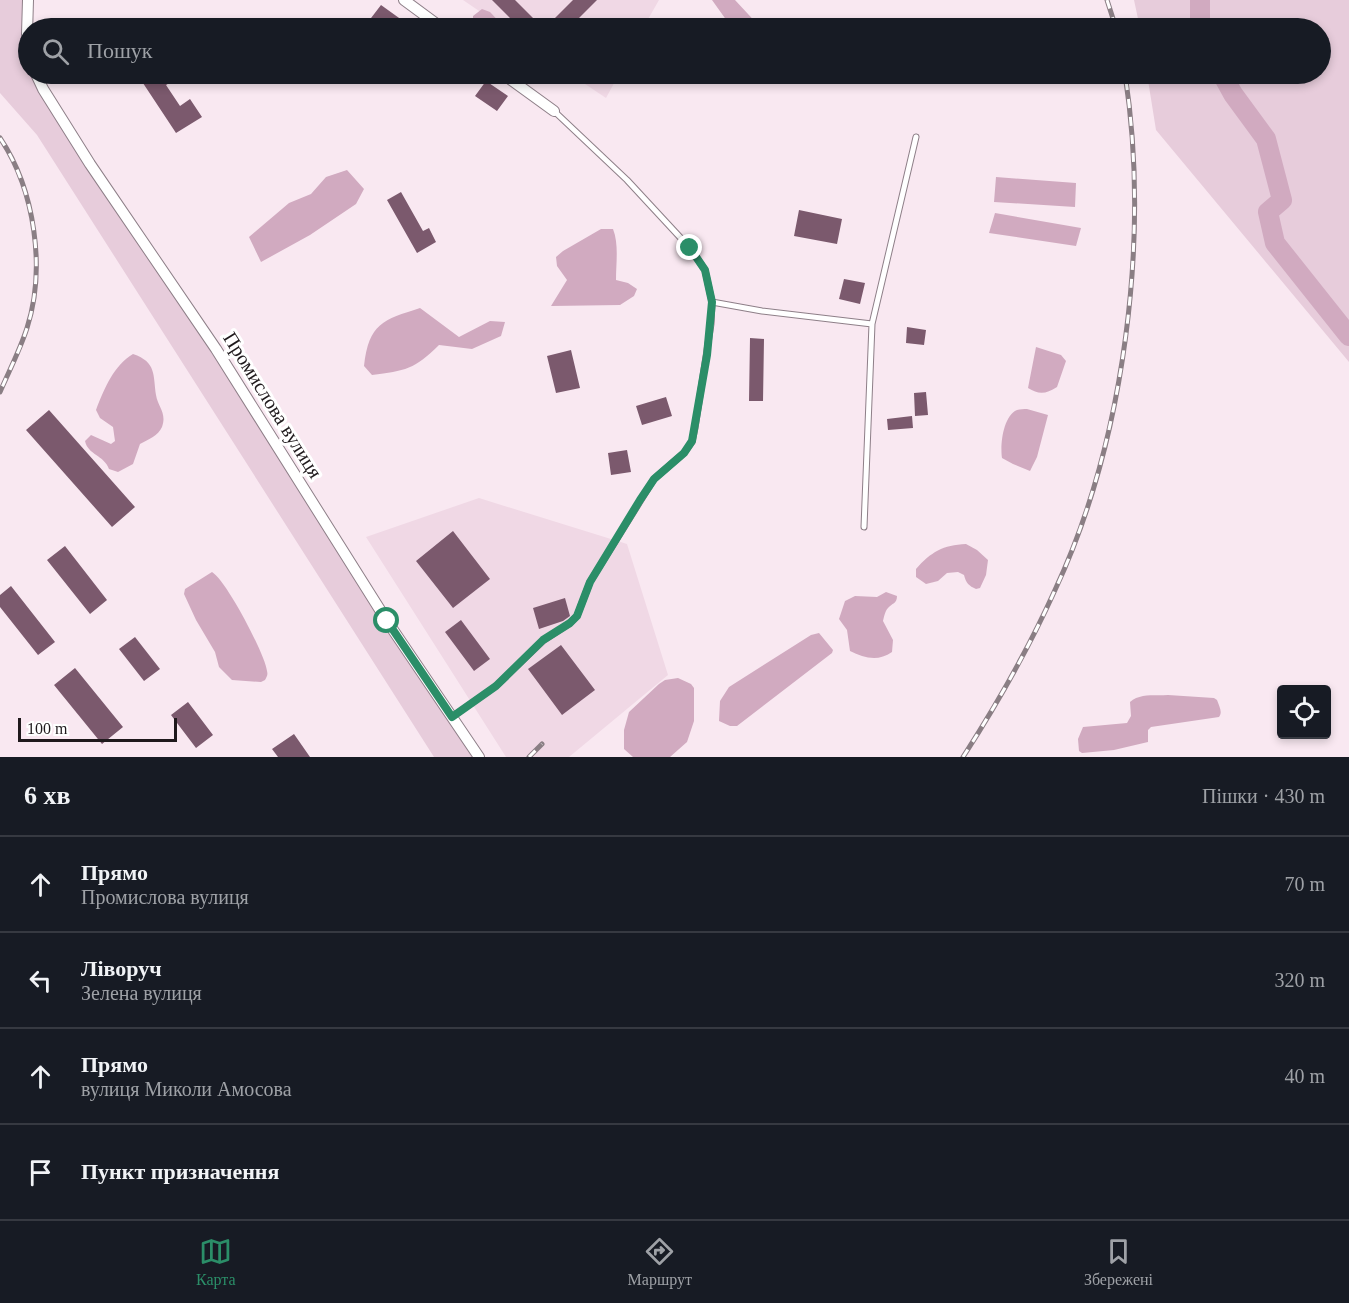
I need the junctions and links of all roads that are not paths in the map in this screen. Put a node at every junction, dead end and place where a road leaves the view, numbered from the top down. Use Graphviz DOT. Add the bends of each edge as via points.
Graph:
graph roads {
  1 [pos="28,0"];
  2 [pos="404,0"];
  3 [pos="27,18"];
  4 [pos="428,18"];
  5 [pos="41,84"];
  6 [pos="518,84"];
  7 [pos="554,111"];
  8 [pos="916,137"];
  9 [pos="712,302"];
  10 [pos="872,324"];
  11 [pos="864,527"];
  12 [pos="452,717"];
  13 [pos="479,757"];
  1 -- 3 [label="street"];
  2 -- 4 [label="street"];
  5 -- 12 [label="street, Промислова вулиця"];
  6 -- 7 [label="street"];
  7 -- 9 [label="lane" via="627,180 690,248 705,270"];
  8 -- 10 [label="lane"];
  9 -- 10 [label="lane"];
  9 -- 12 [label="lane" via="692,441 654,479 640,500 590,582 577,616 543,640 496,686"];
  10 -- 11 [label="lane"];
  12 -- 13 [label="street, Промислова вулиця"];
}
